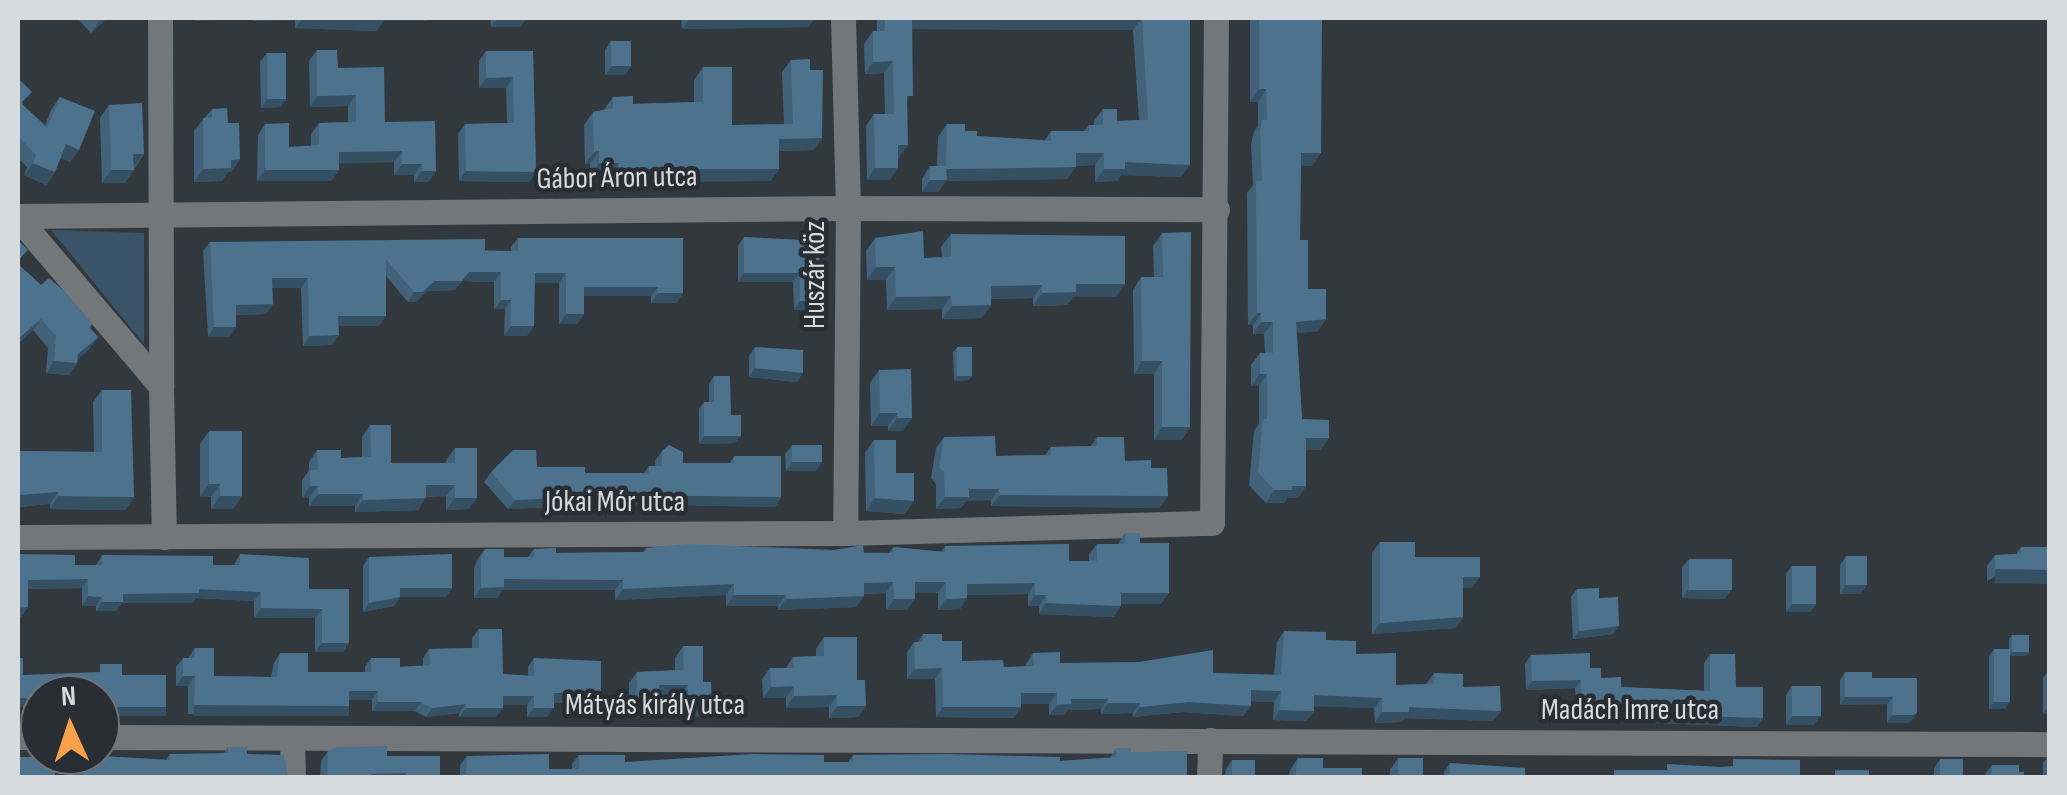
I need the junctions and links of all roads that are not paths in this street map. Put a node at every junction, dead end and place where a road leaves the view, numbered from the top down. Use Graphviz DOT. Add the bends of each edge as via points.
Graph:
graph roads {
  1 [pos="160,18"];
  2 [pos="843,18"];
  3 [pos="1216,18"];
  4 [pos="848,208"];
  5 [pos="1217,209"];
  6 [pos="158,216"];
  7 [pos="18,217"];
  8 [pos="162,386"];
  9 [pos="845,533"];
  10 [pos="18,537"];
  11 [pos="164,537"];
  12 [pos="120,737"];
  13 [pos="292,738"];
  14 [pos="1210,740"];
  15 [pos="2050,744"];
  16 [pos="293,778"];
  17 [pos="1209,778"];
  1 -- 6 [label="street"];
  2 -- 4 [label="street, Huszár köz"];
  3 -- 5 [label="street"];
  4 -- 5 [label="street, Gábor Áron utca"];
  4 -- 6 [label="street, Gábor Áron utca"];
  4 -- 9 [label="street, Huszár köz"];
  5 -- 9 [label="street, Jókai Mór utca" via="1212,524"];
  6 -- 7 [label="street, Gábor Áron utca"];
  6 -- 8 [label="street"];
  7 -- 8 [label="street, Gábor Áron utca"];
  8 -- 11 [label="street"];
  9 -- 11 [label="street, Jókai Mór utca"];
  10 -- 11 [label="street, Jókai Mór utca"];
  12 -- 13 [label="street, Mátyás király utca"];
  13 -- 14 [label="street, Mátyás király utca"];
  13 -- 16 [label="street"];
  14 -- 15 [label="street, Madách Imre utca"];
  14 -- 17 [label="street"];
}
